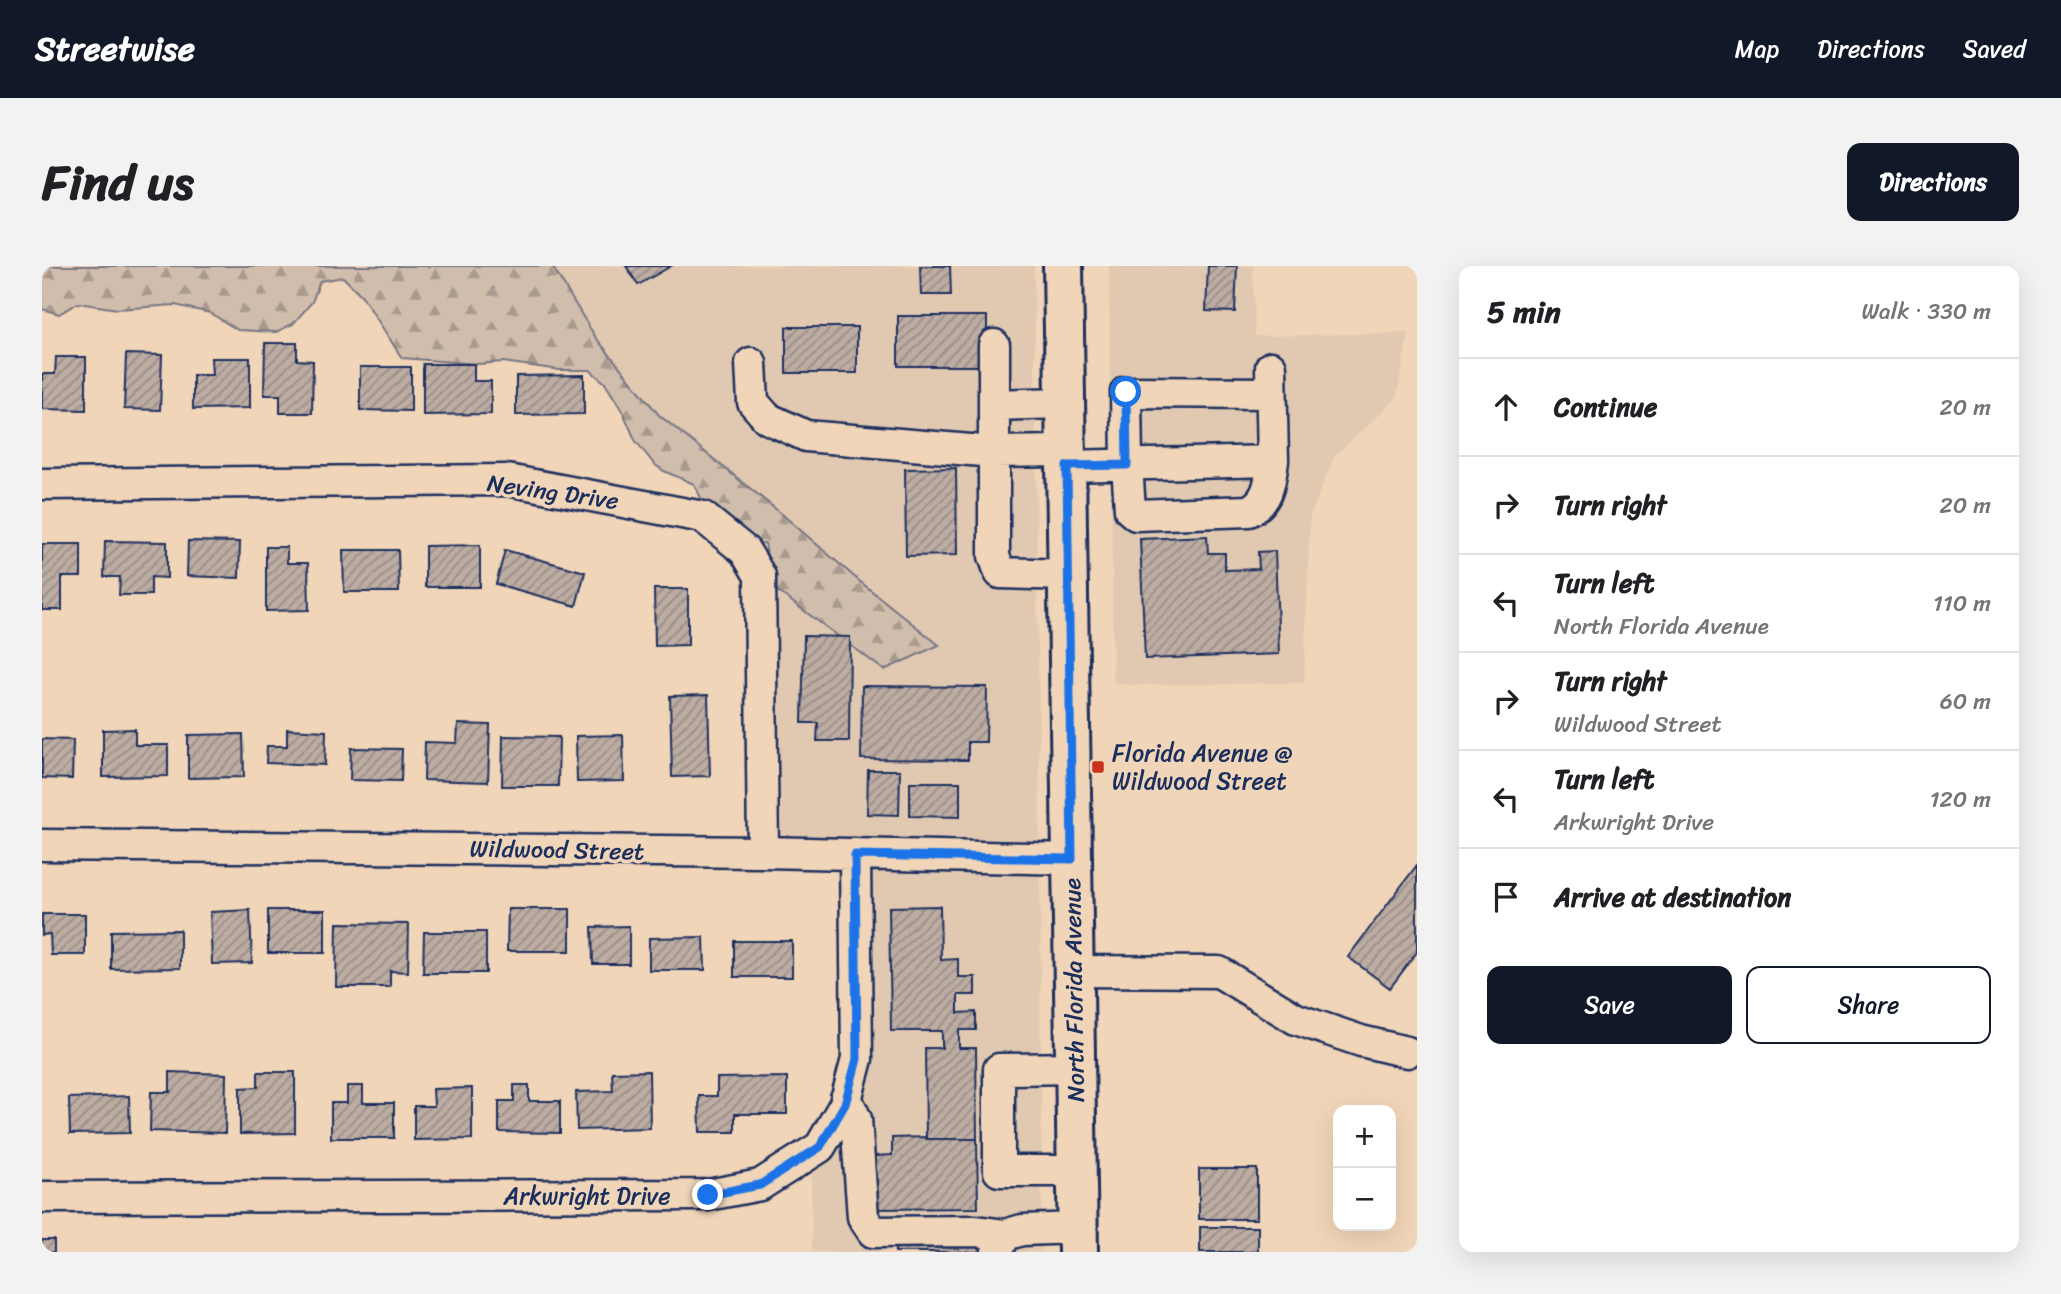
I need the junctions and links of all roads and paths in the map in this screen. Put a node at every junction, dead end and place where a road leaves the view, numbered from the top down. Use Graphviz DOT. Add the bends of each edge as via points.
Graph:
graph roads {
  1 [pos="1063,266"];
  2 [pos="995,345"];
  3 [pos="751,363"];
  4 [pos="1066,403"];
  5 [pos="995,405"];
  6 [pos="995,452"];
  7 [pos="1066,458"];
  8 [pos="1273,461"];
  9 [pos="1127,465"];
  10 [pos="42,484"];
  11 [pos="1068,575"];
  12 [pos="42,845"];
  13 [pos="763,852"];
  14 [pos="855,855"];
  15 [pos="1072,859"];
  16 [pos="1075,971"];
  17 [pos="1414,1047"];
  18 [pos="1076,1068"];
  19 [pos="846,1098"];
  20 [pos="1077,1171"];
  21 [pos="42,1197"];
  22 [pos="1078,1240"];
  23 [pos="1001,1244"];
  1 -- 4 [label="main road, North Florida Avenue"];
  2 -- 5 [label="street"];
  3 -- 6 [label="street" via="753,402 767,418 806,436"];
  4 -- 5 [label="street"];
  4 -- 7 [label="main road, North Florida Avenue"];
  5 -- 6 [label="street"];
  6 -- 7 [label="street"];
  6 -- 11 [label="street" via="994,556 1000,573"];
  7 -- 9 [label="street"];
  7 -- 11 [label="main road, North Florida Avenue"];
  8 -- 9 [label="street"];
  8 -- 9 [label="street" via="1264,499 1249,511 1136,515 1129,505"];
  8 -- 9 [label="street" via="1271,380 1126,392"];
  10 -- 13 [label="street, Neving Drive" via="507,480 703,517 745,551 760,576"];
  11 -- 15 [label="main road, North Florida Avenue"];
  12 -- 13 [label="street, Wildwood Street"];
  13 -- 14 [label="street, Wildwood Street"];
  14 -- 15 [label="street, Wildwood Street"];
  14 -- 19 [label="street, Arkwright Drive" via="857,1059"];
  15 -- 16 [label="main road, North Florida Avenue"];
  16 -- 17 [label="street" via="1219,972 1296,1019 1361,1041"];
  16 -- 18 [label="main road, North Florida Avenue"];
  18 -- 20 [label="main road, North Florida Avenue"];
  18 -- 20 [label="street" via="999,1069 999,1171"];
  19 -- 21 [label="street, Arkwright Drive" via="820,1147 760,1185 708,1195"];
  19 -- 23 [label="street" via="856,1119 863,1217 873,1232 976,1231"];
  20 -- 22 [label="main road, North Florida Avenue"];
  22 -- 23 [label="street" via="1022,1230"];
}
